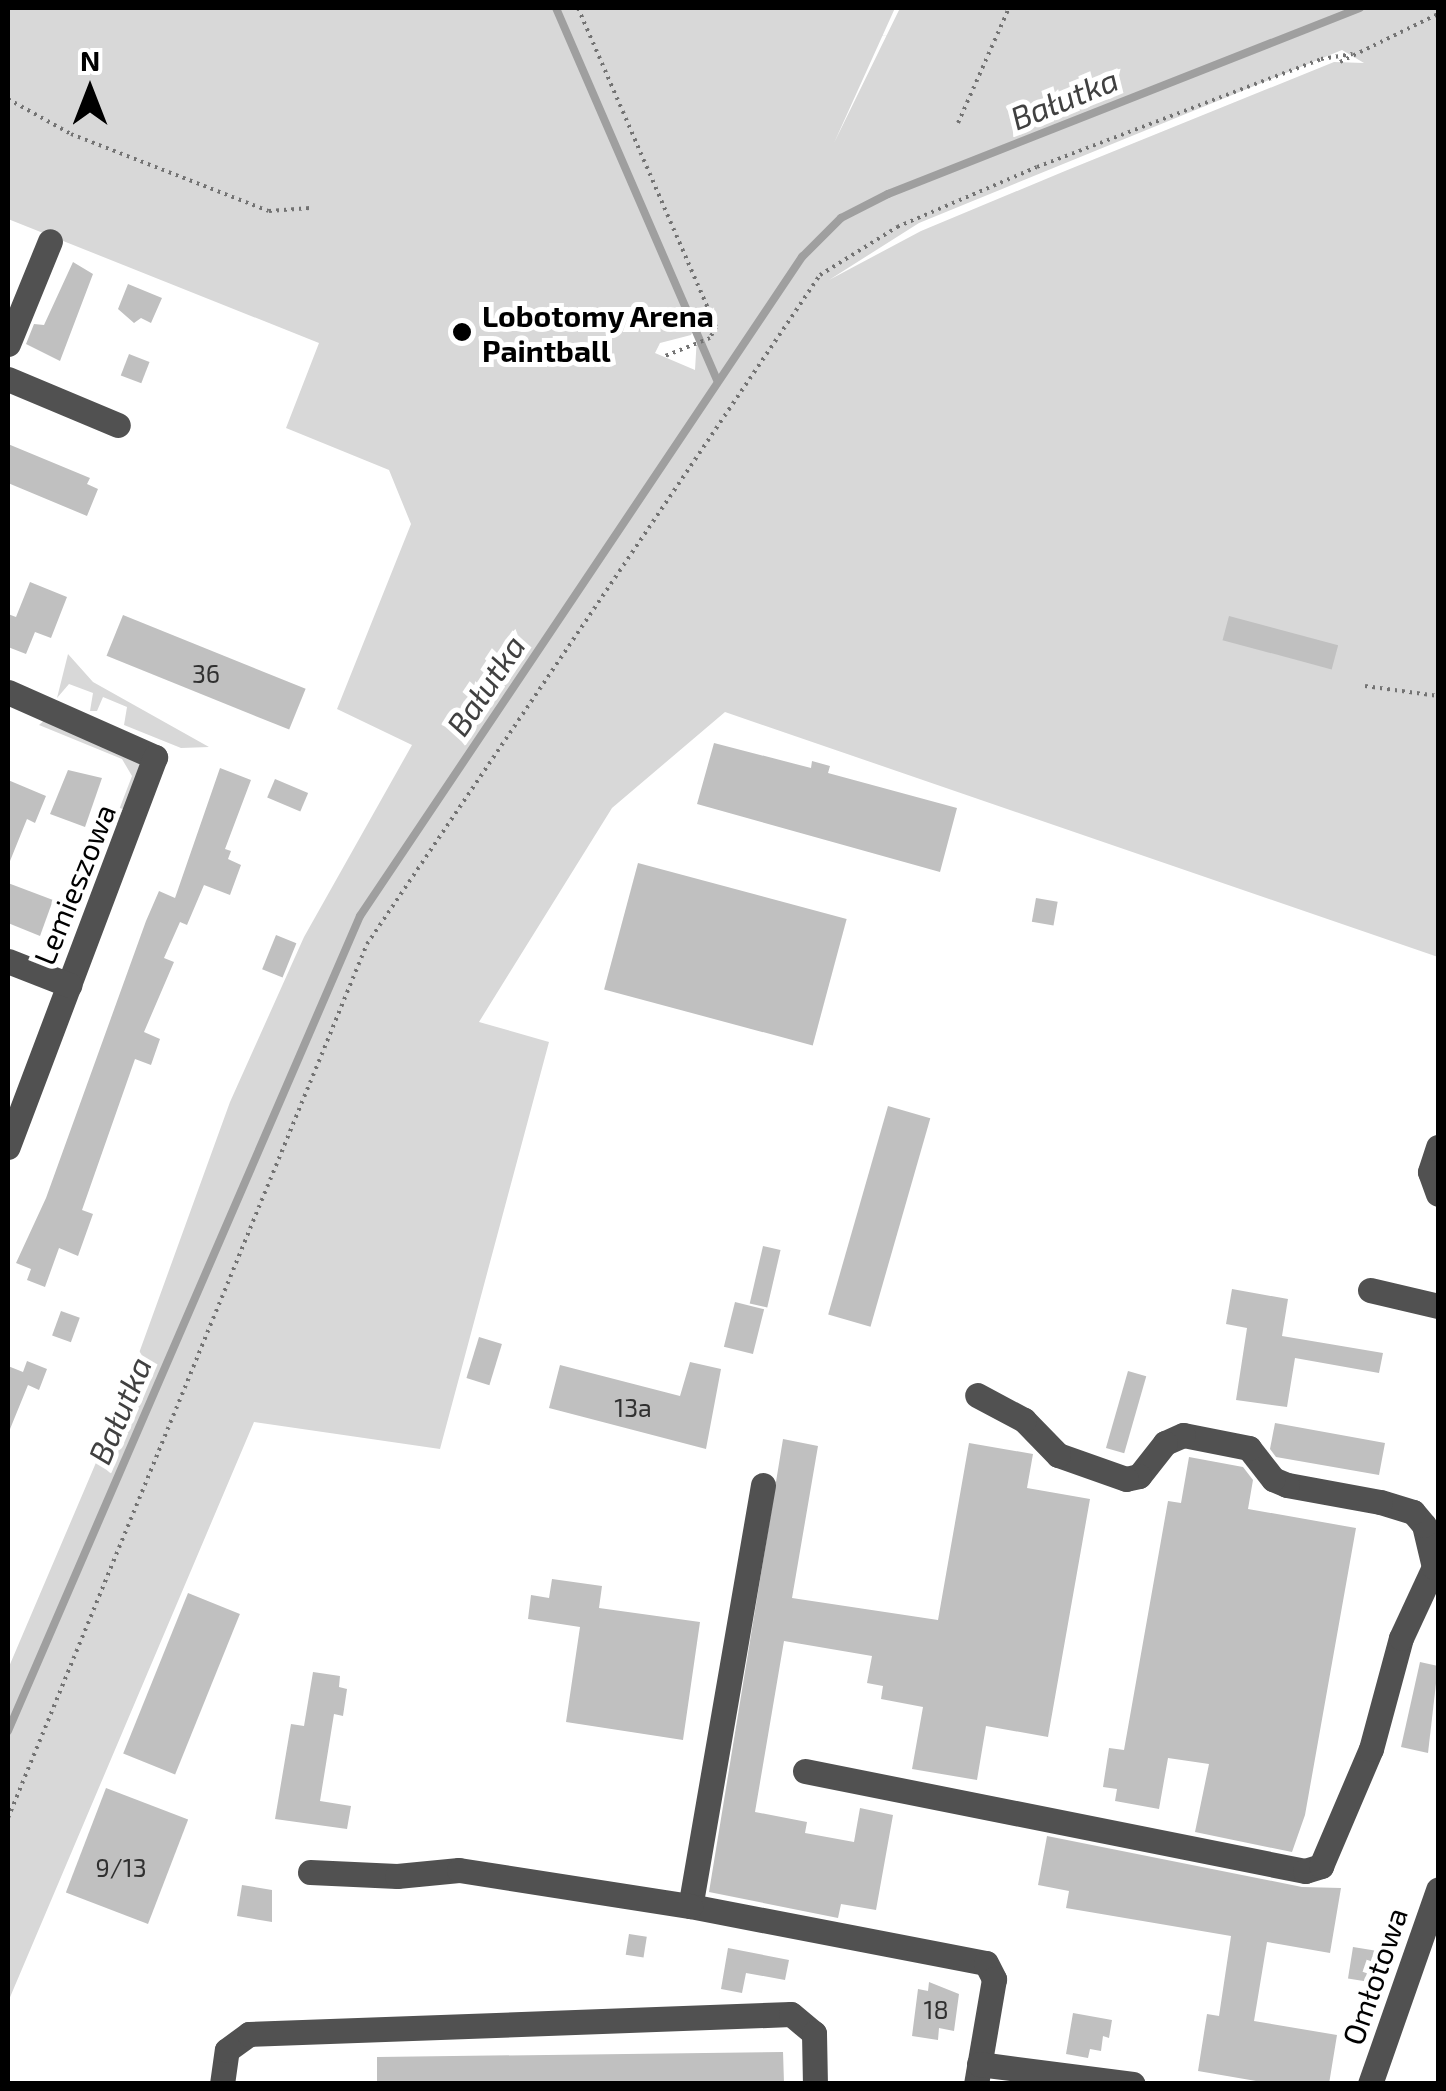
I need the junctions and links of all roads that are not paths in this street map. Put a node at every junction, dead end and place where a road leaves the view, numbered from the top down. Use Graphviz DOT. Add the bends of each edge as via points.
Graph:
graph roads {
  1 [pos="50,241"];
  2 [pos="8,344"];
  3 [pos="8,379"];
  4 [pos="118,425"];
  5 [pos="8,692"];
  6 [pos="8,961"];
  7 [pos="69,985"];
  8 [pos="1438,1146"];
  9 [pos="8,1147"];
  10 [pos="1438,1194"];
  11 [pos="1370,1290"];
  12 [pos="1438,1306"];
  13 [pos="978,1395"];
  14 [pos="763,1485"];
  15 [pos="1433,1591"];
  16 [pos="805,1770"];
  17 [pos="310,1872"];
  18 [pos="1438,1890"];
  19 [pos="690,1906"];
  20 [pos="977,2074"];
  21 [pos="222,2084"];
  22 [pos="815,2084"];
  23 [pos="1133,2084"];
  24 [pos="1370,2084"];
  1 -- 2 [label="street"];
  3 -- 4 [label="street"];
  5 -- 7 [label="street, Lemieszowa" via="155,757"];
  6 -- 7 [label="street"];
  7 -- 9 [label="street, Lemieszowa"];
  8 -- 10 [label="street" via="1430,1172"];
  11 -- 12 [label="street"];
  13 -- 15 [label="street" via="1024,1420 1058,1455 1126,1479 1139,1476 1165,1442 1183,1435 1249,1448 1273,1479 1287,1485 1412,1512 1430,1538"];
  14 -- 19 [label="street"];
  15 -- 16 [label="street" via="1401,1638 1363,1770 1321,1866 1313,1870"];
  17 -- 19 [label="street" via="397,1876 459,1870"];
  18 -- 24 [label="street, Omłotowa"];
  19 -- 20 [label="street" via="986,1963 994,1979"];
  20 -- 23 [label="street"];
  21 -- 22 [label="street" via="227,2050 262,2032 791,2014 814,2033"];
}
